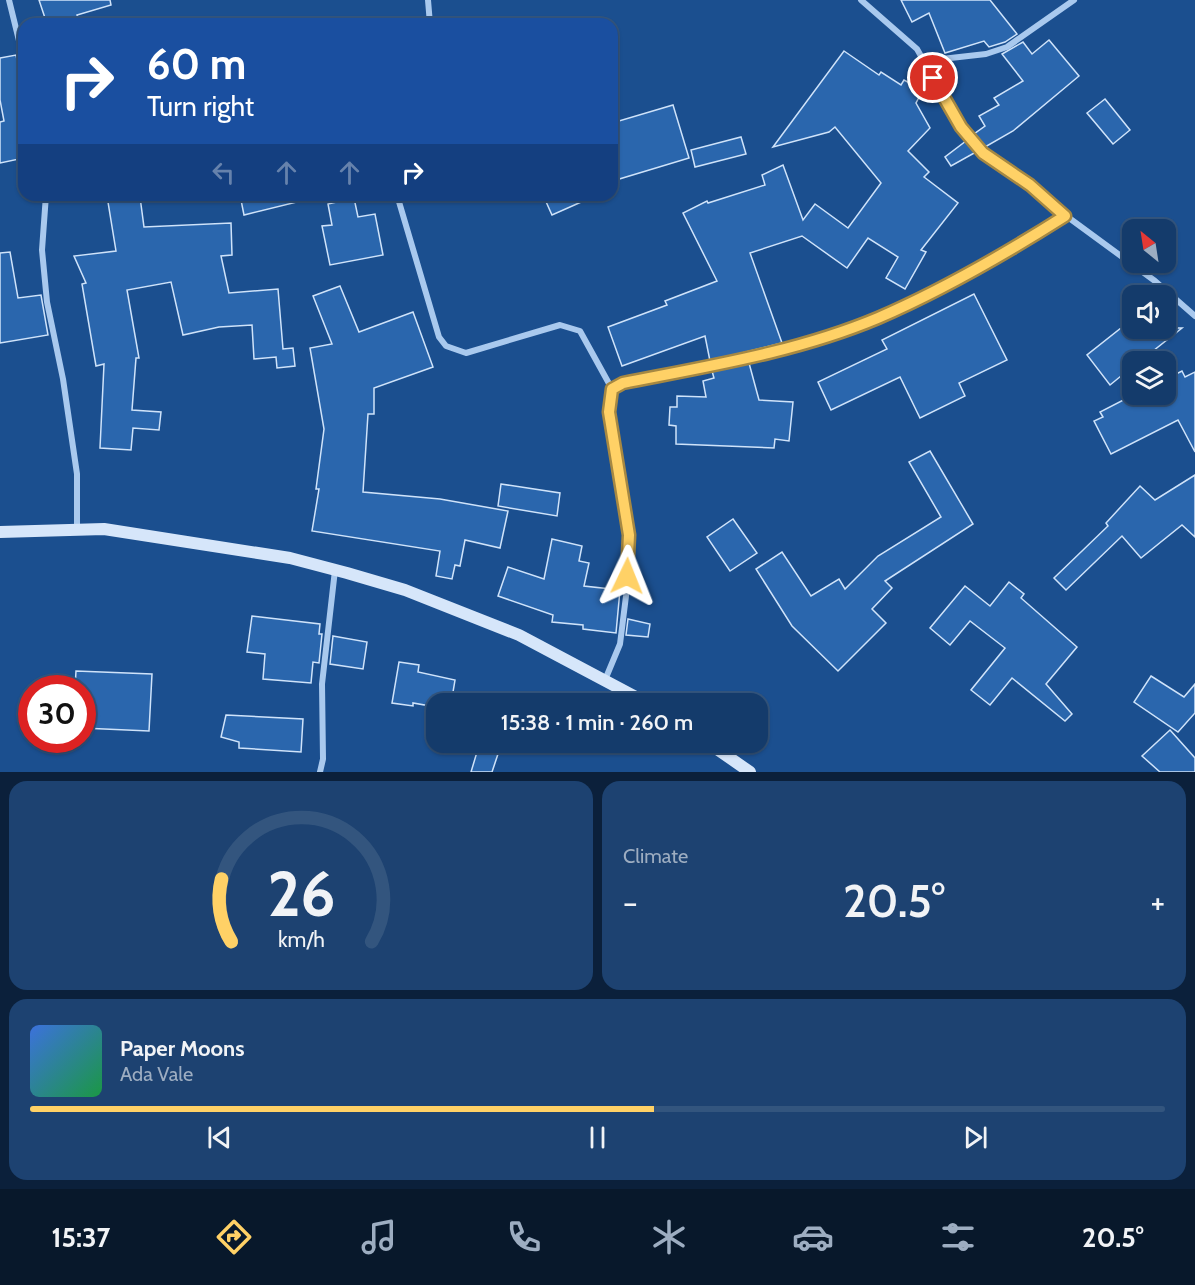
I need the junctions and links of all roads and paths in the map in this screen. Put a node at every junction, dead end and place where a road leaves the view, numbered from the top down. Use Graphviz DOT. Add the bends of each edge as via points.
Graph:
graph roads {
  1 [pos="9,0"];
  2 [pos="428,0"];
  3 [pos="861,0"];
  4 [pos="1074,0"];
  5 [pos="430,18"];
  6 [pos="18,37"];
  7 [pos="924,61"];
  8 [pos="46,201"];
  9 [pos="399,201"];
  10 [pos="1065,216"];
  11 [pos="1195,316"];
  12 [pos="612,389"];
  13 [pos="77,531"];
  14 [pos="0,532"];
  15 [pos="335,569"];
  16 [pos="605,680"];
  17 [pos="629,693"];
  18 [pos="722,753"];
  19 [pos="320,772"];
  20 [pos="750,772"];
  1 -- 6 [label="street"];
  2 -- 5 [label="street"];
  3 -- 7 [label="street" via="901,32"];
  4 -- 7 [label="street" via="1007,47 986,54"];
  7 -- 10 [label="street" via="961,127 983,153 1030,185"];
  8 -- 13 [label="street" via="43,261 77,474"];
  9 -- 12 [label="street" via="446,346 466,353 560,325 580,331"];
  10 -- 11 [label="street" via="1155,281"];
  10 -- 12 [label="street" via="1016,247 877,318 763,354 623,383"];
  12 -- 16 [label="street" via="609,412 629,535 620,644"];
  13 -- 14 [label="street"];
  13 -- 15 [label="street" via="104,529 290,558"];
  15 -- 16 [label="street" via="405,590 519,635"];
  15 -- 19 [label="street" via="322,684"];
  16 -- 17 [label="street"];
  18 -- 20 [label="street"];
}
